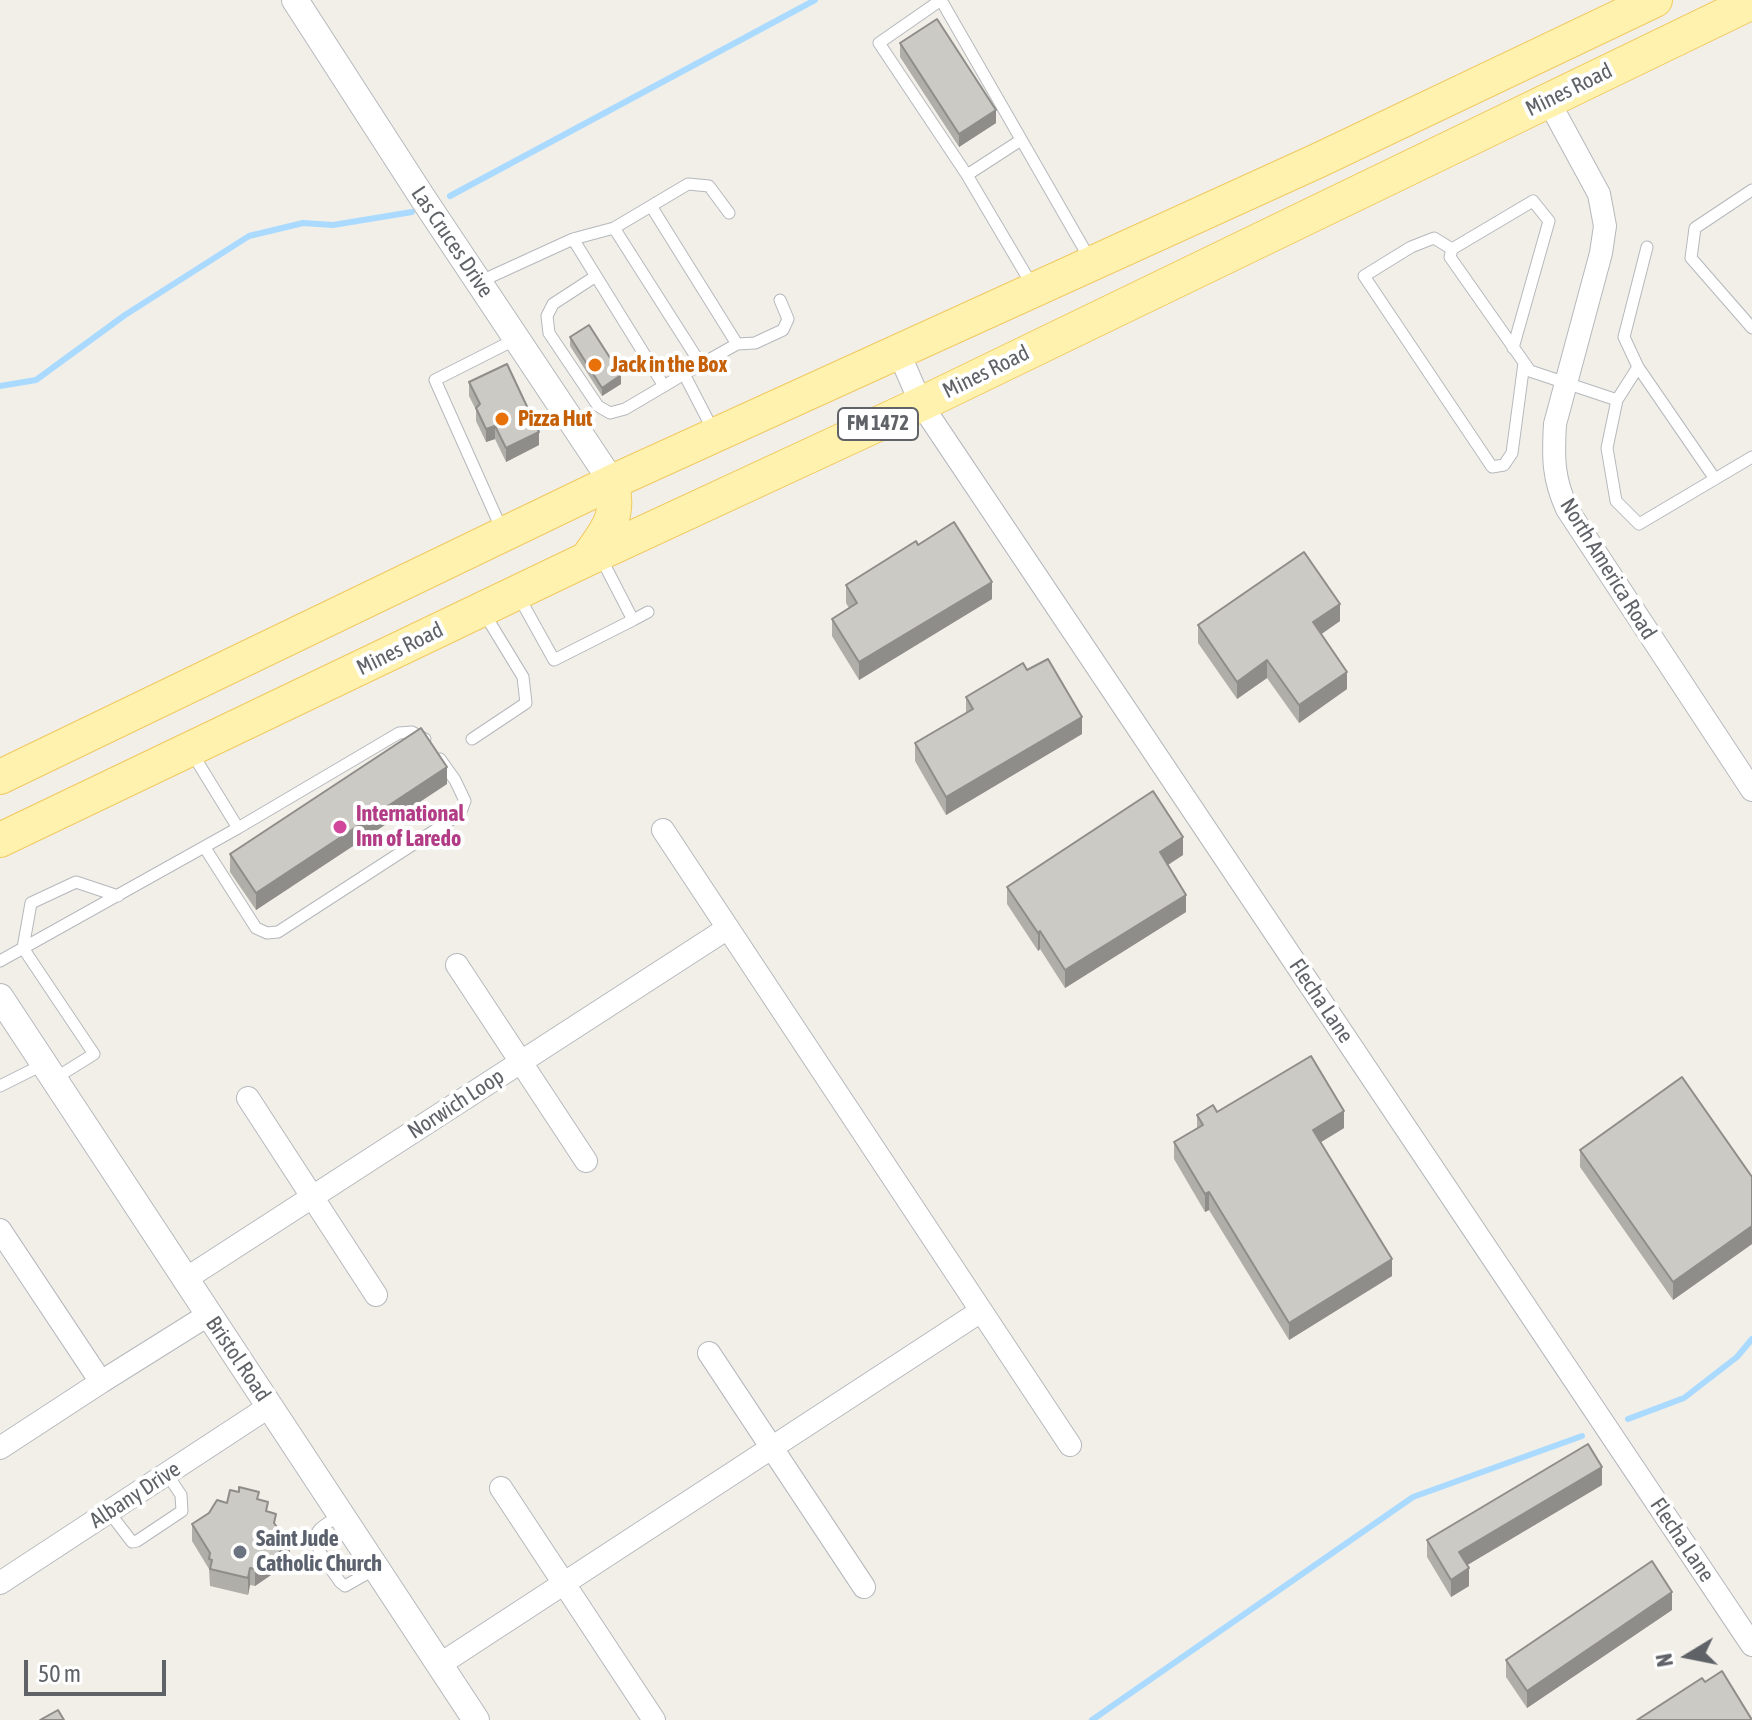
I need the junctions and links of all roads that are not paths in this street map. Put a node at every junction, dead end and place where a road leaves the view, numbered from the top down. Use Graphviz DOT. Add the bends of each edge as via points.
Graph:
graph roads {
  1 [pos="295,0"];
  2 [pos="1655,0"];
  3 [pos="1752,2"];
  4 [pos="1548,100"];
  5 [pos="1021,140"];
  6 [pos="967,175"];
  7 [pos="1752,190"];
  8 [pos="651,206"];
  9 [pos="729,213"];
  10 [pos="614,228"];
  11 [pos="573,239"];
  12 [pos="1647,247"];
  13 [pos="1452,249"];
  14 [pos="1093,265"];
  15 [pos="596,276"];
  16 [pos="479,282"];
  17 [pos="1035,291"];
  18 [pos="780,300"];
  19 [pos="1752,328"];
  20 [pos="516,339"];
  21 [pos="737,344"];
  22 [pos="1513,348"];
  23 [pos="899,353"];
  24 [pos="700,363"];
  25 [pos="1524,363"];
  26 [pos="1638,367"];
  27 [pos="684,374"];
  28 [pos="1565,384"];
  29 [pos="664,386"];
  30 [pos="1617,400"];
  31 [pos="921,404"];
  32 [pos="716,436"];
  33 [pos="1752,457"];
  34 [pos="1715,479"];
  35 [pos="612,482"];
  36 [pos="504,535"];
  37 [pos="593,556"];
  38 [pos="516,593"];
  39 [pos="482,609"];
  40 [pos="648,612"];
  41 [pos="633,620"];
  42 [pos="472,739"];
  43 [pos="190,749"];
  44 [pos="0,777"];
  45 [pos="1752,790"];
  46 [pos="238,828"];
  47 [pos="663,830"];
  48 [pos="0,840"];
  49 [pos="205,848"];
  50 [pos="118,896"];
  51 [pos="728,928"];
  52 [pos="23,948"];
  53 [pos="0,961"];
  54 [pos="457,965"];
  55 [pos="0,997"];
  56 [pos="521,1062"];
  57 [pos="49,1072"];
  58 [pos="0,1086"];
  59 [pos="248,1098"];
  60 [pos="586,1161"];
  61 [pos="312,1197"];
  62 [pos="0,1230"];
  63 [pos="184,1280"];
  64 [pos="376,1295"];
  65 [pos="981,1311"];
  66 [pos="208,1315"];
  67 [pos="709,1353"];
  68 [pos="101,1382"];
  69 [pos="270,1406"];
  70 [pos="1070,1445"];
  71 [pos="0,1448"];
  72 [pos="771,1448"];
  73 [pos="167,1474"];
  74 [pos="501,1488"];
  75 [pos="109,1512"];
  76 [pos="341,1514"];
  77 [pos="376,1569"];
  78 [pos="0,1583"];
  79 [pos="564,1583"];
  80 [pos="864,1587"];
  81 [pos="1752,1645"];
  82 [pos="439,1665"];
  83 [pos="476,1720"];
  84 [pos="654,1720"];
  1 -- 16 [label="street, Las Cruces Drive"];
  2 -- 14 [label="main road, Mines Road / FM 1472"];
  3 -- 4 [label="main road, Mines Road / FM 1472"];
  4 -- 28 [label="street, North America Road" via="1599,194 1605,226"];
  4 -- 31 [label="main road, Mines Road / FM 1472"];
  5 -- 6 [label="lane"];
  5 -- 6 [label="lane" via="941,0 879,43"];
  5 -- 14 [label="lane"];
  6 -- 17 [label="lane"];
  7 -- 19 [label="lane" via="1695,228 1691,258"];
  8 -- 9 [label="lane" via="688,184 709,186"];
  8 -- 10 [label="lane"];
  8 -- 21 [label="lane"];
  10 -- 11 [label="lane"];
  10 -- 24 [label="lane"];
  11 -- 15 [label="lane"];
  11 -- 16 [label="lane"];
  12 -- 26 [label="lane" via="1624,337"];
  13 -- 22 [label="lane" via="1450,257"];
  13 -- 22 [label="lane" via="1533,201 1549,221"];
  13 -- 25 [label="lane" via="1434,238 1364,276 1492,467 1504,465 1512,453"];
  14 -- 17 [label="main road, Mines Road / FM 1472"];
  15 -- 29 [label="lane"];
  15 -- 29 [label="lane" via="553,304 547,316 549,333 598,406 610,413"];
  16 -- 20 [label="street, Las Cruces Drive"];
  17 -- 23 [label="main road, Mines Road / FM 1472"];
  18 -- 21 [label="lane" via="788,319 783,330 755,343"];
  20 -- 35 [label="street, Las Cruces Drive"];
  20 -- 36 [label="lane" via="435,380"];
  21 -- 24 [label="lane"];
  22 -- 25 [label="lane"];
  23 -- 31 [label="street, Flecha Lane"];
  23 -- 32 [label="main road, Mines Road / FM 1472"];
  24 -- 27 [label="lane"];
  25 -- 28 [label="lane" via="1530,371"];
  26 -- 30 [label="lane"];
  26 -- 34 [label="lane"];
  27 -- 29 [label="lane"];
  27 -- 32 [label="lane"];
  28 -- 30 [label="lane"];
  28 -- 45 [label="street, North America Road" via="1554,449 1556,485 1567,509"];
  30 -- 34 [label="lane" via="1607,448 1616,501 1639,524"];
  31 -- 37 [label="main road, Mines Road / FM 1472"];
  31 -- 81 [label="street, Flecha Lane"];
  32 -- 35 [label="main road, Mines Road / FM 1472"];
  33 -- 34 [label="lane"];
  35 -- 36 [label="main road, Mines Road / FM 1472"];
  35 -- 37 [label="main road" via="617,503"];
  36 -- 44 [label="main road, Mines Road / FM 1472"];
  37 -- 38 [label="main road, Mines Road / FM 1472"];
  37 -- 41 [label="lane"];
  38 -- 39 [label="main road, Mines Road / FM 1472"];
  38 -- 41 [label="lane" via="554,660"];
  39 -- 42 [label="lane" via="523,677 526,703"];
  39 -- 43 [label="main road, Mines Road / FM 1472"];
  40 -- 41 [label="lane"];
  43 -- 46 [label="lane"];
  43 -- 48 [label="main road, Mines Road / FM 1472"];
  46 -- 49 [label="lane"];
  46 -- 49 [label="lane" via="399,733 425,738 465,801 460,814 278,932 256,928"];
  47 -- 51 [label="street"];
  49 -- 50 [label="lane"];
  50 -- 52 [label="lane"];
  50 -- 52 [label="lane" via="76,882 31,903"];
  51 -- 56 [label="street, Norwich Loop"];
  51 -- 65 [label="street"];
  52 -- 53 [label="lane"];
  52 -- 57 [label="lane" via="94,1054"];
  54 -- 56 [label="street"];
  55 -- 57 [label="street, Bristol Road"];
  56 -- 60 [label="street"];
  56 -- 61 [label="street, Norwich Loop"];
  57 -- 58 [label="lane"];
  57 -- 63 [label="street, Bristol Road"];
  59 -- 61 [label="street"];
  61 -- 63 [label="street, Norwich Loop"];
  61 -- 64 [label="street"];
  62 -- 68 [label="street"];
  63 -- 66 [label="street, Bristol Road"];
  65 -- 70 [label="street"];
  65 -- 72 [label="street"];
  66 -- 68 [label="street"];
  66 -- 69 [label="street, Bristol Road"];
  67 -- 72 [label="street"];
  68 -- 71 [label="street"];
  69 -- 73 [label="street, Albany Drive"];
  69 -- 76 [label="street, Bristol Road"];
  72 -- 79 [label="street"];
  72 -- 80 [label="street"];
  73 -- 75 [label="street, Albany Drive"];
  73 -- 75 [label="lane" via="181,1495 182,1511 137,1541 127,1538"];
  74 -- 79 [label="street"];
  75 -- 78 [label="street, Albany Drive"];
  76 -- 77 [label="street, Bristol Road"];
  76 -- 77 [label="lane" via="316,1536 340,1582 350,1585"];
  77 -- 82 [label="street, Bristol Road"];
  79 -- 82 [label="street"];
  79 -- 84 [label="street"];
  82 -- 83 [label="street, Bristol Road"];
}
